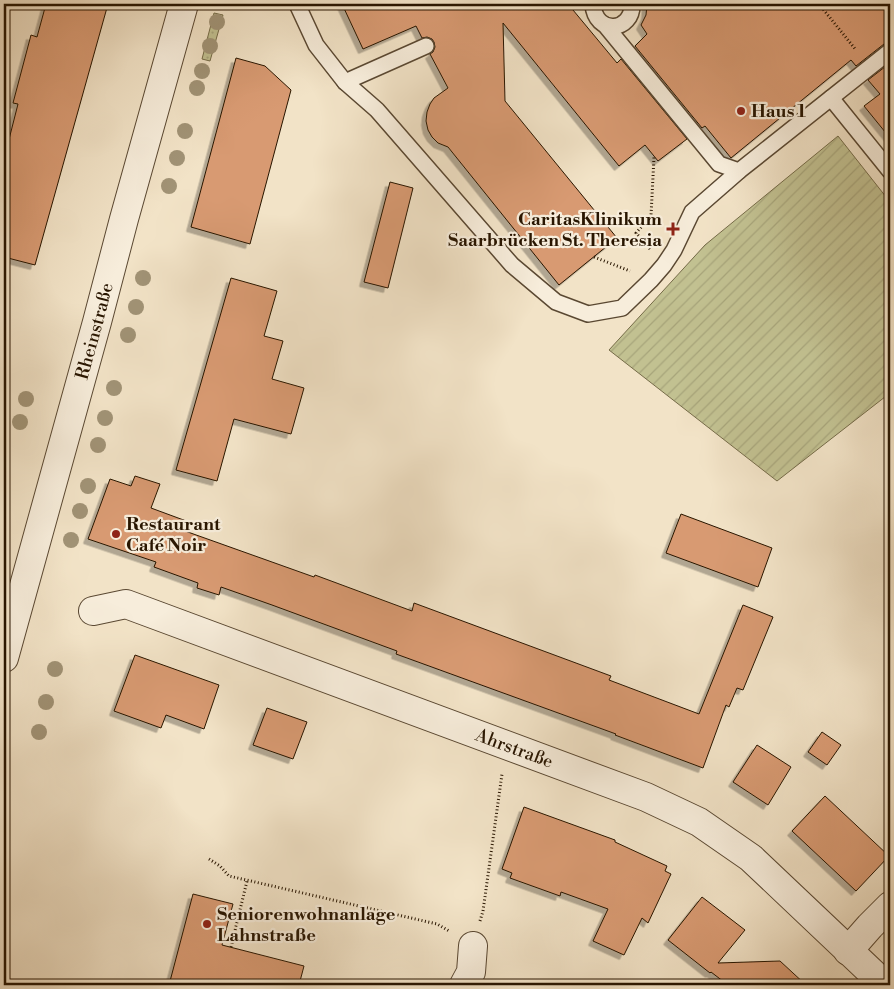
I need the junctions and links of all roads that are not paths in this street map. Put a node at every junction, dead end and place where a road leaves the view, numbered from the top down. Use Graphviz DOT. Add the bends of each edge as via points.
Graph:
graph roads {
  1 [pos="184,4"];
  2 [pos="297,4"];
  3 [pos="593,4"];
  4 [pos="632,4"];
  5 [pos="623,23"];
  6 [pos="605,24"];
  7 [pos="426,46"];
  8 [pos="623,47"];
  9 [pos="890,51"];
  10 [pos="345,82"];
  11 [pos="831,98"];
  12 [pos="739,171"];
  13 [pos="890,171"];
  14 [pos="93,611"];
  15 [pos="4,658"];
  16 [pos="890,906"];
  17 [pos="473,946"];
  18 [pos="848,951"];
  19 [pos="877,982"];
  20 [pos="464,985"];
  1 -- 15 [label="street, Rheinstraße"];
  2 -- 10 [label="lane" via="316,45"];
  3 -- 6 [label="lane" via="595,16"];
  4 -- 5 [label="lane" via="631,13"];
  5 -- 6 [label="lane" via="618,26"];
  5 -- 8 [label="lane"];
  6 -- 8 [label="lane"];
  7 -- 10 [label="lane"];
  8 -- 12 [label="lane" via="719,164"];
  9 -- 11 [label="lane"];
  10 -- 12 [label="lane" via="377,110 512,264 556,302 588,314 622,308 664,265 692,212"];
  11 -- 12 [label="lane"];
  11 -- 13 [label="lane"];
  14 -- 18 [label="street, Ahrstraße" via="126,604 646,797 699,822 751,858"];
  16 -- 18 [label="street"];
  17 -- 20 [label="street" via="471,972"];
  18 -- 19 [label="street, Ahrstraße"];
}
